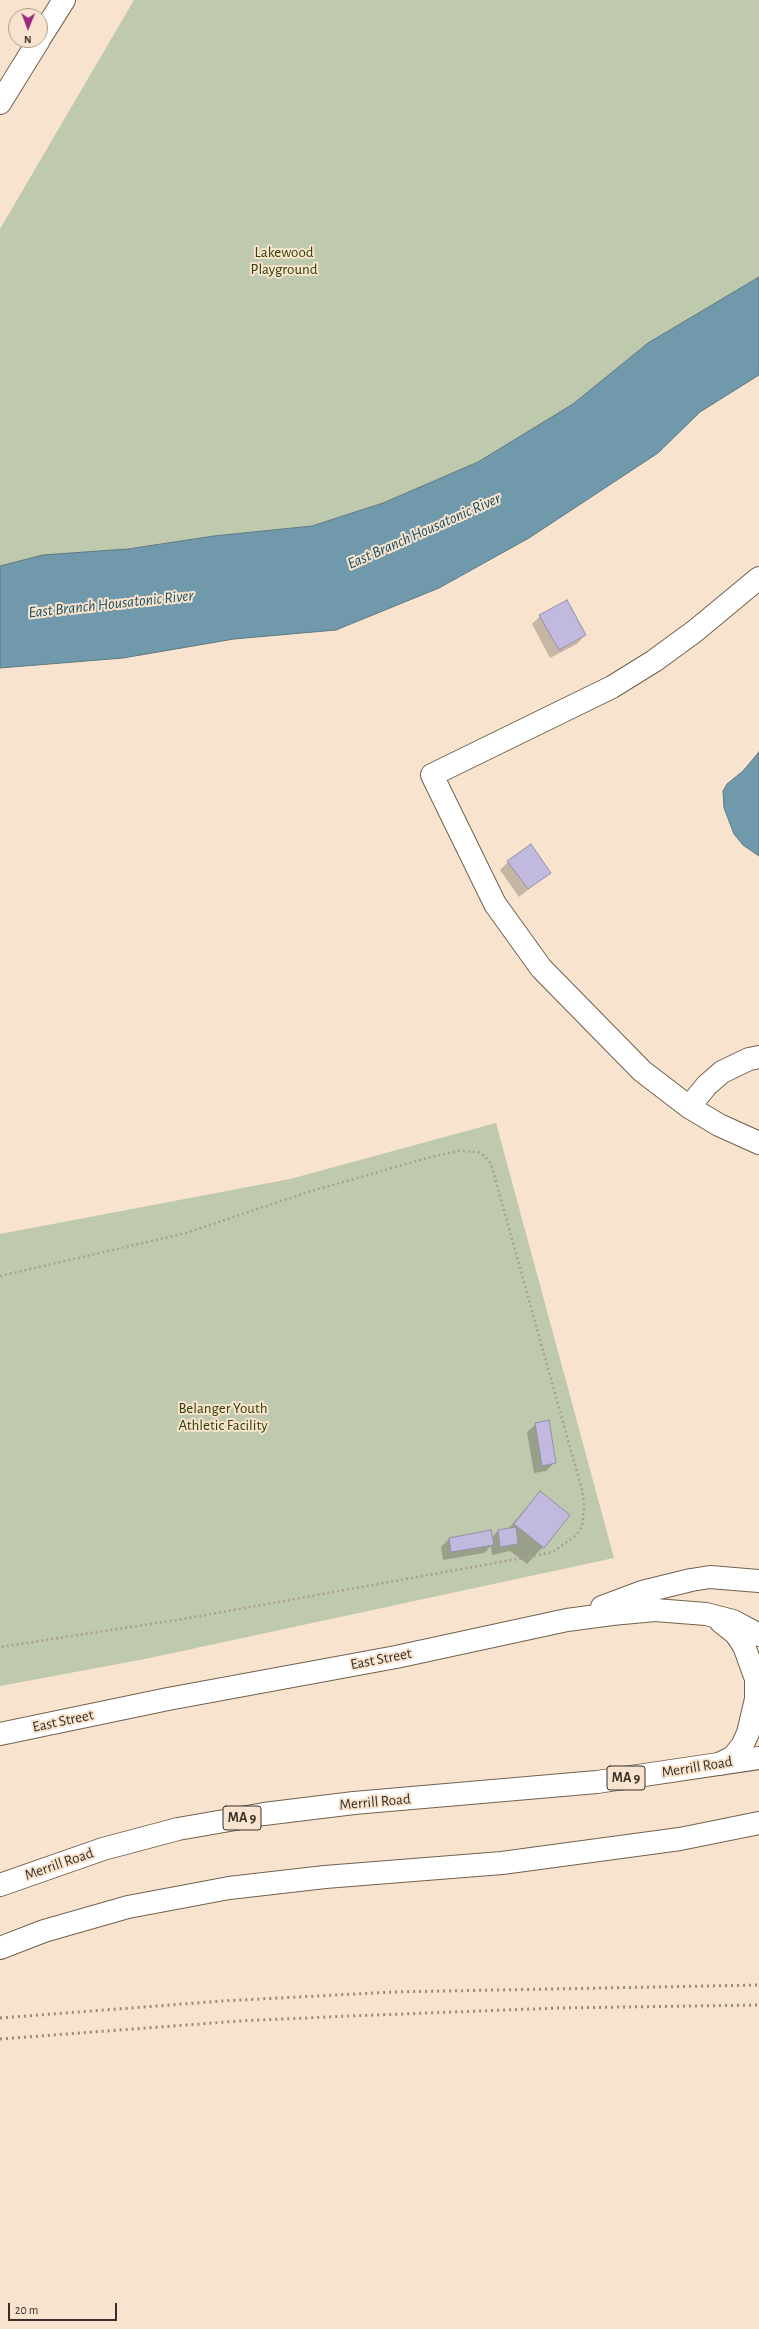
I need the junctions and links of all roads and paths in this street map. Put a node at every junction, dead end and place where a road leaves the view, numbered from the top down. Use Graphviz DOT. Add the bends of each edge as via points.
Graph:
graph roads {
  1 [pos="64,0"];
  2 [pos="48,25"];
  3 [pos="34,48"];
  4 [pos="0,103"];
  5 [pos="759,578"];
  6 [pos="759,1057"];
  7 [pos="689,1106"];
  8 [pos="759,1143"];
  9 [pos="0,1276"];
  10 [pos="759,1582"];
  11 [pos="706,1614"];
  12 [pos="567,1620"];
  13 [pos="759,1635"];
  14 [pos="0,1647"];
  15 [pos="0,1734"];
  16 [pos="759,1758"];
  17 [pos="719,1764"];
  18 [pos="759,1823"];
  19 [pos="0,1886"];
  20 [pos="0,1948"];
  1 -- 2 [label="main road"];
  3 -- 4 [label="main road"];
  5 -- 7 [label="main road" via="695,631 612,687 432,776 495,904 541,968 642,1071"];
  6 -- 7 [label="main road" via="722,1072"];
  7 -- 8 [label="main road" via="719,1125"];
  9 -- 14 [label="path" via="186,1233 308,1192 431,1157 458,1152 478,1152 491,1164 582,1490 584,1508 582,1527 575,1536 553,1552 189,1618"];
  10 -- 12 [label="main road" via="710,1577 691,1580 642,1592"];
  11 -- 12 [label="main road, East Street" via="655,1610"];
  11 -- 13 [label="main road, East Street" via="733,1621"];
  11 -- 17 [label="main road" via="736,1634 744,1646 756,1679 756,1699 748,1733 733,1757"];
  12 -- 15 [label="main road, East Street" via="396,1657 168,1699"];
  16 -- 17 [label="main road, Merrill Road / MA 9"];
  17 -- 19 [label="main road, Merrill Road / MA 9" via="598,1782 354,1803 256,1815 178,1829 103,1849"];
  18 -- 20 [label="main road" via="680,1839 502,1863 325,1877 229,1888 128,1907 44,1931"];
}
